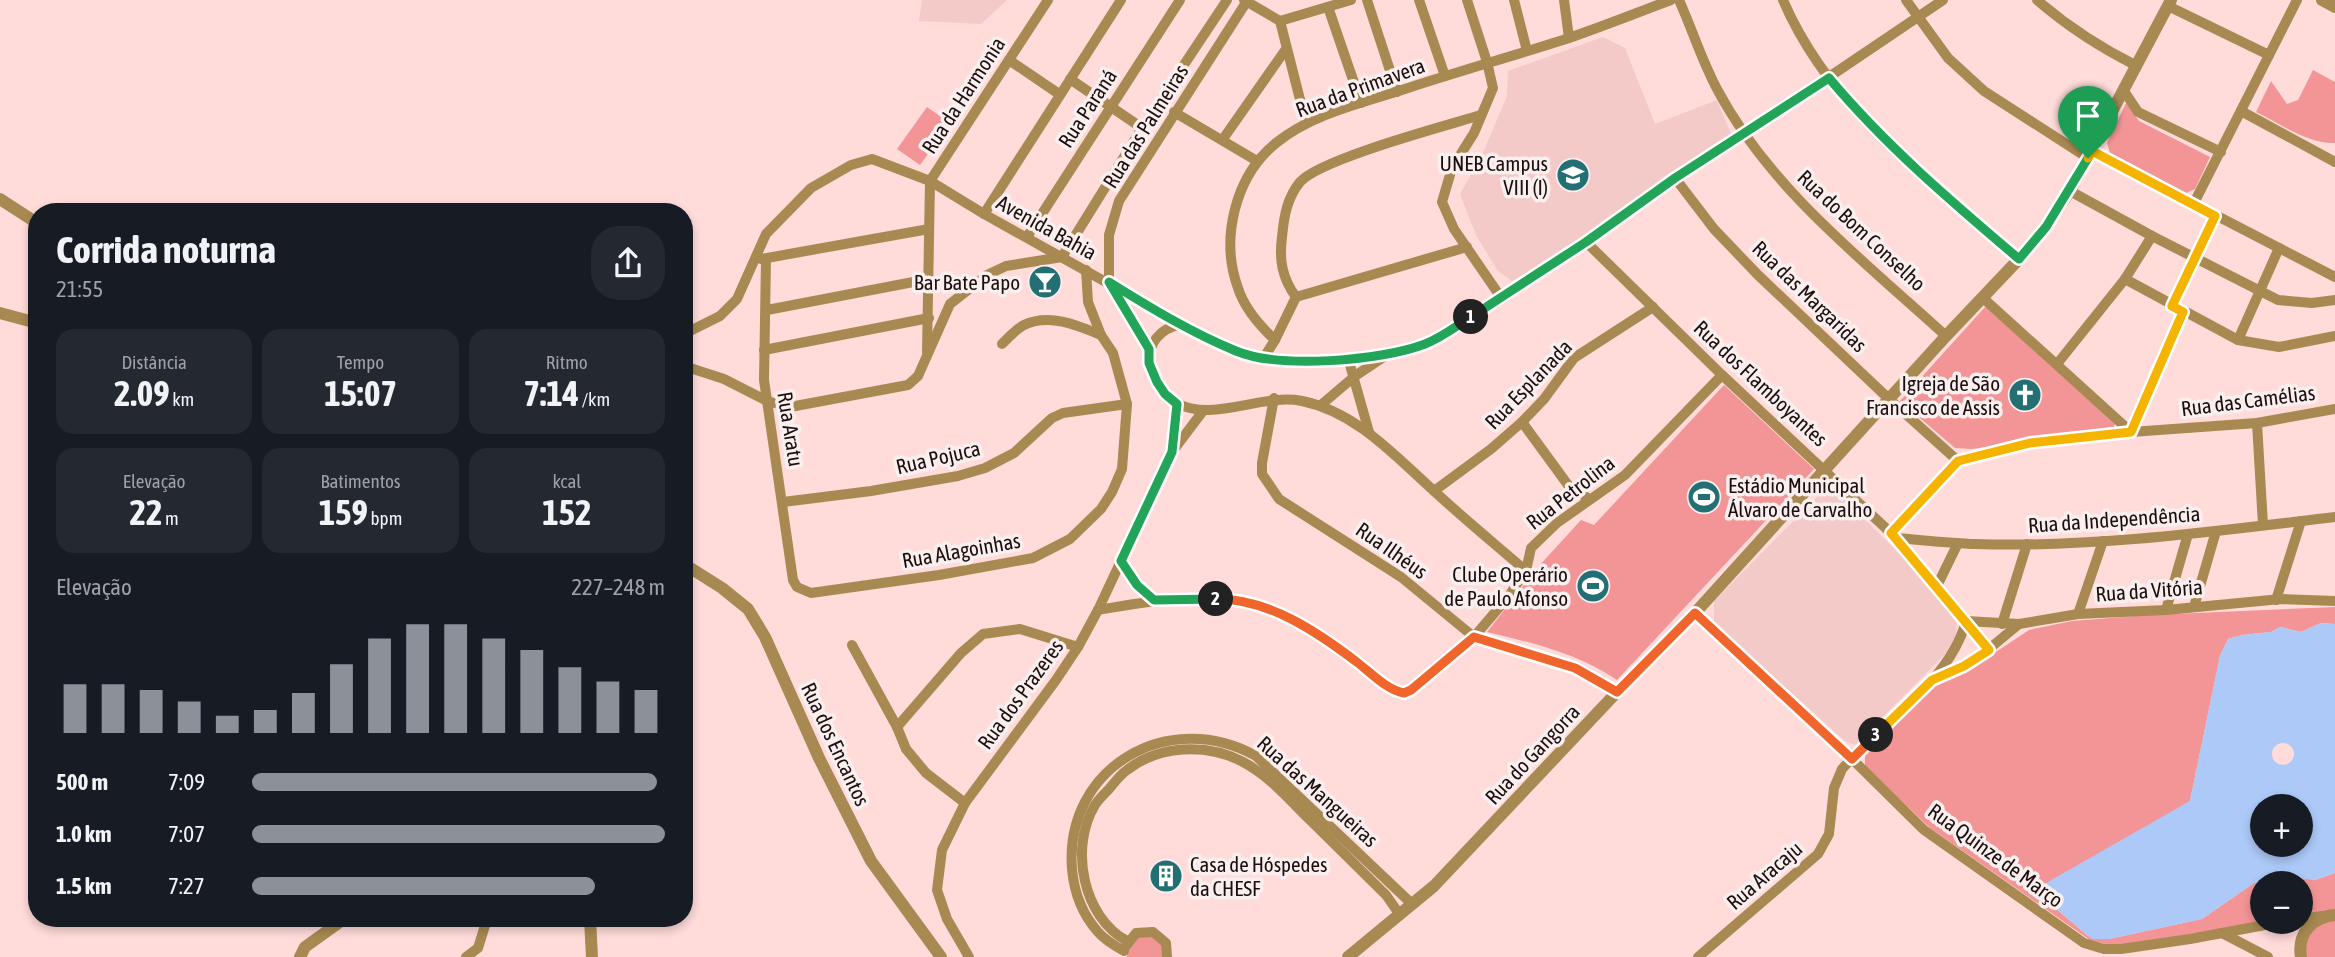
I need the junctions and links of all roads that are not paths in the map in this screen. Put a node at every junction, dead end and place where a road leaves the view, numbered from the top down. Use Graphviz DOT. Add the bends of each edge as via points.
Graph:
graph roads {
  1 [pos="1048,0"];
  2 [pos="1121,0"];
  3 [pos="1180,0"];
  4 [pos="1227,0"];
  5 [pos="1351,0"];
  6 [pos="1367,0"];
  7 [pos="1419,0"];
  8 [pos="1467,0"];
  9 [pos="1514,0"];
  10 [pos="1564,0"];
  11 [pos="1671,0"];
  12 [pos="1679,0"];
  13 [pos="1783,0"];
  14 [pos="1906,0"];
  15 [pos="1942,0"];
  16 [pos="2036,0"];
  17 [pos="2297,0"];
  18 [pos="2322,0"];
  19 [pos="1248,1"];
  20 [pos="2169,3"];
  21 [pos="1328,6"];
  22 [pos="2335,7"];
  23 [pos="1917,18"];
  24 [pos="1280,21"];
  25 [pos="1569,38"];
  26 [pos="1286,50"];
  27 [pos="1527,51"];
  28 [pos="2269,55"];
  29 [pos="1009,60"];
  30 [pos="1487,62"];
  31 [pos="2137,66"];
  32 [pos="1445,76"];
  33 [pos="1829,78"];
  34 [pos="1070,79"];
  35 [pos="1397,92"];
  36 [pos="2124,92"];
  37 [pos="1059,94"];
  38 [pos="1361,103"];
  39 [pos="1111,105"];
  40 [pos="2241,111"];
  41 [pos="1174,112"];
  42 [pos="1481,115"];
  43 [pos="1306,123"];
  44 [pos="1142,128"];
  45 [pos="1746,134"];
  46 [pos="1223,139"];
  47 [pos="2221,152"];
  48 [pos="2090,155"];
  49 [pos="1257,161"];
  50 [pos="2335,162"];
  51 [pos="1675,178"];
  52 [pos="930,181"];
  53 [pos="2070,191"];
  54 [pos="0,199"];
  55 [pos="2193,205"];
  56 [pos="984,214"];
  57 [pos="2215,216"];
  58 [pos="28,217"];
  59 [pos="929,229"];
  60 [pos="2152,236"];
  61 [pos="1027,237"];
  62 [pos="1586,242"];
  63 [pos="1467,247"];
  64 [pos="2279,248"];
  65 [pos="1062,257"];
  66 [pos="2195,258"];
  67 [pos="761,259"];
  68 [pos="2019,259"];
  69 [pos="1086,270"];
  70 [pos="2335,277"];
  71 [pos="929,279"];
  72 [pos="2125,279"];
  73 [pos="1109,282"];
  74 [pos="2259,293"];
  75 [pos="929,297"];
  76 [pos="1296,297"];
  77 [pos="1983,298"];
  78 [pos="1502,299"];
  79 [pos="2335,300"];
  80 [pos="950,304"];
  81 [pos="2172,306"];
  82 [pos="1653,307"];
  83 [pos="767,310"];
  84 [pos="2183,312"];
  85 [pos="0,313"];
  86 [pos="929,318"];
  87 [pos="28,321"];
  88 [pos="1181,324"];
  89 [pos="693,330"];
  90 [pos="1101,335"];
  91 [pos="1946,336"];
  92 [pos="2335,336"];
  93 [pos="1275,340"];
  94 [pos="2238,340"];
  95 [pos="1002,344"];
  96 [pos="1149,349"];
  97 [pos="764,350"];
  98 [pos="1385,356"];
  99 [pos="1349,358"];
  100 [pos="1263,359"];
  101 [pos="927,360"];
  102 [pos="2057,364"];
  103 [pos="693,369"];
  104 [pos="1722,375"];
  105 [pos="1355,376"];
  106 [pos="1275,398"];
  107 [pos="1889,399"];
  108 [pos="767,401"];
  109 [pos="1127,404"];
  110 [pos="1177,404"];
  111 [pos="1321,405"];
  112 [pos="2335,409"];
  113 [pos="1203,411"];
  114 [pos="1522,422"];
  115 [pos="2257,423"];
  116 [pos="1369,432"];
  117 [pos="2131,432"];
  118 [pos="1172,452"];
  119 [pos="1958,461"];
  120 [pos="1825,468"];
  121 [pos="1434,491"];
  122 [pos="1589,499"];
  123 [pos="783,502"];
  124 [pos="2335,517"];
  125 [pos="2301,521"];
  126 [pos="2263,525"];
  127 [pos="2216,531"];
  128 [pos="2188,534"];
  129 [pos="1893,535"];
  130 [pos="2103,541"];
  131 [pos="1958,543"];
  132 [pos="2027,544"];
  133 [pos="1121,561"];
  134 [pos="693,569"];
  135 [pos="1526,571"];
  136 [pos="1937,586"];
  137 [pos="811,593"];
  138 [pos="1154,600"];
  139 [pos="2276,600"];
  140 [pos="2335,601"];
  141 [pos="2194,607"];
  142 [pos="1098,610"];
  143 [pos="2166,610"];
  144 [pos="1695,613"];
  145 [pos="2078,614"];
  146 [pos="1966,621"];
  147 [pos="2001,624"];
  148 [pos="2019,624"];
  149 [pos="1474,637"];
  150 [pos="852,645"];
  151 [pos="1078,647"];
  152 [pos="1989,650"];
  153 [pos="1932,680"];
  154 [pos="1617,692"];
  155 [pos="897,727"];
  156 [pos="1166,740"];
  157 [pos="1217,745"];
  158 [pos="1168,752"];
  159 [pos="1852,759"];
  160 [pos="1123,766"];
  161 [pos="965,803"];
  162 [pos="1090,803"];
  163 [pos="1300,803"];
  164 [pos="1090,899"];
  165 [pos="1079,903"];
  166 [pos="1412,904"];
  167 [pos="1400,915"];
  168 [pos="2331,916"];
  169 [pos="2313,918"];
  170 [pos="333,927"];
  171 [pos="485,927"];
  172 [pos="590,927"];
  173 [pos="2250,927"];
  174 [pos="2221,932"];
  175 [pos="1125,950"];
  176 [pos="480,952"];
  177 [pos="300,957"];
  178 [pos="466,957"];
  179 [pos="592,957"];
  180 [pos="940,957"];
  181 [pos="969,957"];
  182 [pos="1167,957"];
  183 [pos="1348,957"];
  184 [pos="1698,957"];
  185 [pos="2268,957"];
  186 [pos="2301,957"];
  1 -- 29 [label="street, Rua da Harmonia"];
  2 -- 34 [label="street"];
  3 -- 39 [label="street, Rua Paraná"];
  4 -- 44 [label="street, Rua das Palmeiras"];
  5 -- 21 [label="street"];
  6 -- 35 [label="street"];
  7 -- 32 [label="street"];
  8 -- 30 [label="street"];
  9 -- 27 [label="street"];
  10 -- 25 [label="street"];
  11 -- 25 [label="street, Rua da Primavera"];
  12 -- 45 [label="street, Rua do Bom Conselho" via="1717,89"];
  13 -- 33 [label="street"];
  14 -- 23 [label="street"];
  15 -- 23 [label="street, Avenida Bahia"];
  16 -- 31 [label="street" via="2107,51"];
  17 -- 28 [label="street"];
  18 -- 22 [label="street"];
  19 -- 24 [label="street"];
  19 -- 41 [label="street, Rua das Palmeiras"];
  20 -- 28 [label="street"];
  20 -- 31 [label="street, Rua do Gangorra"];
  21 -- 24 [label="street"];
  21 -- 38 [label="street"];
  23 -- 33 [label="street, Avenida Bahia"];
  23 -- 48 [label="street" via="1948,58 1984,91"];
  24 -- 26 [label="street"];
  25 -- 27 [label="street, Rua da Primavera"];
  26 -- 43 [label="street"];
  26 -- 46 [label="street"];
  27 -- 30 [label="street, Rua da Primavera"];
  28 -- 40 [label="street"];
  29 -- 37 [label="street"];
  29 -- 52 [label="street, Rua da Harmonia"];
  30 -- 32 [label="street, Rua da Primavera"];
  30 -- 42 [label="street" via="1493,88"];
  31 -- 36 [label="street, Rua do Gangorra"];
  32 -- 35 [label="street, Rua da Primavera"];
  33 -- 45 [label="street, Avenida Bahia"];
  33 -- 68 [label="street" via="1910,165"];
  34 -- 37 [label="street"];
  34 -- 39 [label="street"];
  35 -- 38 [label="street, Rua da Primavera"];
  36 -- 47 [label="street" via="2138,111"];
  36 -- 48 [label="street, Rua do Gangorra"];
  37 -- 56 [label="street"];
  38 -- 43 [label="street, Rua da Primavera"];
  39 -- 44 [label="street"];
  39 -- 61 [label="street, Rua Paraná"];
  40 -- 47 [label="street"];
  40 -- 50 [label="street"];
  41 -- 46 [label="street"];
  41 -- 73 [label="street, Rua das Palmeiras" via="1119,201 1109,235"];
  42 -- 63 [label="street" via="1452,168 1441,202"];
  42 -- 76 [label="street" via="1327,164 1302,180 1285,210 1280,251 1287,285"];
  43 -- 49 [label="street, Rua da Primavera"];
  44 -- 65 [label="street, Rua das Palmeiras"];
  45 -- 51 [label="street, Avenida Bahia"];
  45 -- 91 [label="street, Rua do Bom Conselho" via="1812,213"];
  46 -- 49 [label="street"];
  47 -- 55 [label="street"];
  48 -- 53 [label="street, Rua do Gangorra"];
  48 -- 55 [label="street"];
  49 -- 93 [label="street, Rua da Primavera" via="1236,202 1231,258 1238,289 1260,326"];
  51 -- 62 [label="street, Avenida Bahia"];
  51 -- 107 [label="street, Rua das Margaridas" via="1714,229 1758,275"];
  52 -- 56 [label="street, Avenida Bahia"];
  52 -- 59 [label="street"];
  52 -- 67 [label="street, Rua da Harmonia" via="880,160 851,165 811,188 766,234"];
  53 -- 60 [label="street"];
  53 -- 68 [label="street, Rua do Gangorra"];
  54 -- 58 [label="street"];
  55 -- 57 [label="street"];
  56 -- 61 [label="street, Avenida Bahia"];
  57 -- 64 [label="street"];
  57 -- 66 [label="street"];
  59 -- 67 [label="street"];
  59 -- 71 [label="street"];
  60 -- 66 [label="street"];
  60 -- 72 [label="street"];
  61 -- 65 [label="street, Avenida Bahia"];
  62 -- 78 [label="street, Avenida Bahia"];
  62 -- 82 [label="street, Rua dos Flamboyantes"];
  63 -- 76 [label="street"];
  63 -- 78 [label="street"];
  64 -- 70 [label="street"];
  64 -- 74 [label="street"];
  65 -- 69 [label="street, Avenida Bahia"];
  65 -- 80 [label="street" via="1006,266"];
  66 -- 74 [label="street"];
  66 -- 81 [label="street"];
  67 -- 83 [label="street, Rua Aratu"];
  67 -- 89 [label="street, Rua da Harmonia" via="737,299 720,316"];
  68 -- 77 [label="street, Rua do Gangorra"];
  69 -- 73 [label="street, Avenida Bahia"];
  69 -- 90 [label="street, Rua Alagoinhas" via="1088,302"];
  71 -- 75 [label="street"];
  71 -- 83 [label="street"];
  72 -- 81 [label="street"];
  72 -- 102 [label="street"];
  73 -- 88 [label="street, Avenida Bahia"];
  73 -- 96 [label="street"];
  74 -- 79 [label="street" via="2278,300"];
  74 -- 94 [label="street"];
  75 -- 80 [label="street" via="938,304"];
  75 -- 86 [label="street"];
  76 -- 93 [label="street"];
  77 -- 91 [label="street, Rua do Gangorra"];
  77 -- 102 [label="street"];
  78 -- 98 [label="street, Avenida Bahia" via="1427,344"];
  80 -- 101 [label="street"];
  81 -- 84 [label="street"];
  82 -- 104 [label="street, Rua dos Flamboyantes"];
  82 -- 114 [label="street, Rua Esplanada" via="1574,358"];
  83 -- 97 [label="street, Rua Aratu"];
  84 -- 94 [label="street"];
  84 -- 117 [label="street"];
  85 -- 87 [label="street"];
  86 -- 97 [label="street"];
  86 -- 101 [label="street"];
  88 -- 96 [label="street" via="1157,335"];
  88 -- 100 [label="street, Avenida Bahia"];
  90 -- 95 [label="street" via="1047,318 1022,326"];
  90 -- 109 [label="street, Rua Alagoinhas" via="1113,353"];
  91 -- 107 [label="street, Rua do Gangorra"];
  92 -- 94 [label="street" via="2279,347"];
  93 -- 100 [label="street"];
  96 -- 110 [label="street" via="1157,382"];
  97 -- 108 [label="street, Rua Aratu"];
  98 -- 99 [label="street, Avenida Bahia"];
  98 -- 105 [label="street, Avenida Bahia"];
  99 -- 100 [label="street, Avenida Bahia"];
  99 -- 105 [label="street"];
  101 -- 108 [label="street" via="908,385 893,389 790,407"];
  102 -- 117 [label="street"];
  103 -- 108 [label="street"];
  104 -- 120 [label="street, Rua dos Flamboyantes"];
  104 -- 122 [label="street, Rua Petrolina" via="1625,475"];
  105 -- 111 [label="street, Avenida Bahia"];
  105 -- 116 [label="street"];
  106 -- 111 [label="street"];
  106 -- 113 [label="street"];
  106 -- 149 [label="street, Rua Ilhéus" via="1262,474 1279,499 1401,577"];
  107 -- 119 [label="street, Rua das Margaridas"];
  107 -- 120 [label="street, Rua do Gangorra"];
  108 -- 123 [label="street, Rua Aratu"];
  109 -- 123 [label="street, Rua Pojuca" via="1063,413 1014,453 958,476"];
  109 -- 137 [label="street, Rua Alagoinhas" via="1122,469 1101,509 1070,539 1032,558"];
  110 -- 113 [label="street"];
  110 -- 118 [label="street, Rua dos Prazeres"];
  111 -- 116 [label="street"];
  112 -- 115 [label="street, Rua das Camélias"];
  113 -- 118 [label="street, Rua dos Prazeres"];
  114 -- 121 [label="street, Rua Esplanada"];
  114 -- 122 [label="street" via="1568,485"];
  115 -- 117 [label="street, Rua das Camélias"];
  115 -- 126 [label="street"];
  116 -- 121 [label="street"];
  117 -- 119 [label="street, Rua das Camélias" via="2030,443"];
  118 -- 133 [label="street, Rua dos Prazeres"];
  119 -- 129 [label="street"];
  120 -- 129 [label="street, Rua dos Flamboyantes"];
  120 -- 144 [label="street, Rua do Gangorra"];
  121 -- 135 [label="street"];
  122 -- 135 [label="street, Rua Petrolina" via="1531,548"];
  123 -- 137 [label="street, Rua Aratu" via="793,580"];
  124 -- 125 [label="street, Rua da Independência"];
  125 -- 126 [label="street, Rua da Independência"];
  125 -- 139 [label="street"];
  126 -- 127 [label="street, Rua da Independência"];
  127 -- 128 [label="street, Rua da Independência"];
  127 -- 141 [label="street"];
  128 -- 130 [label="street, Rua da Independência"];
  128 -- 143 [label="street"];
  129 -- 131 [label="street, Rua da Independência"];
  129 -- 136 [label="street, Rua dos Flamboyantes"];
  130 -- 132 [label="street, Rua da Independência"];
  130 -- 145 [label="street"];
  131 -- 132 [label="street, Rua da Independência"];
  131 -- 136 [label="street"];
  132 -- 147 [label="street"];
  133 -- 138 [label="street"];
  133 -- 142 [label="street, Rua dos Prazeres"];
  134 -- 180 [label="street, Rua dos Encantos" via="748,609 871,861"];
  135 -- 149 [label="street, Rua Petrolina"];
  136 -- 146 [label="street, Rua dos Flamboyantes"];
  138 -- 142 [label="street"];
  138 -- 149 [label="street, Rua Petrolina" via="1221,599 1263,607 1308,630 1404,693"];
  139 -- 140 [label="street, Rua da Vitória"];
  139 -- 141 [label="street, Rua da Vitória"];
  141 -- 143 [label="street, Rua da Vitória"];
  142 -- 151 [label="street, Rua dos Prazeres"];
  143 -- 145 [label="street, Rua da Vitória"];
  144 -- 154 [label="street, Rua do Gangorra"];
  144 -- 159 [label="street, Rua Quinze de Março"];
  145 -- 148 [label="street, Rua da Vitória"];
  146 -- 147 [label="street, Rua da Vitória"];
  146 -- 152 [label="street, Rua dos Flamboyantes"];
  146 -- 153 [label="street, Rua Aracaju" via="1956,649"];
  147 -- 148 [label="street, Rua da Vitória"];
  148 -- 152 [label="street, Rua Aracaju"];
  149 -- 154 [label="street, Rua Ilhéus" via="1575,668"];
  150 -- 155 [label="street"];
  151 -- 155 [label="street" via="1020,629 983,634"];
  151 -- 161 [label="street, Rua dos Prazeres"];
  152 -- 153 [label="street, Rua Aracaju"];
  153 -- 159 [label="street, Rua Aracaju"];
  154 -- 166 [label="street, Rua do Gangorra"];
  155 -- 161 [label="street" via="906,749 926,773"];
  156 -- 157 [label="street, Rua das Mangueiras" via="1202,737"];
  156 -- 158 [label="street"];
  156 -- 160 [label="street, Rua das Mangueiras" via="1143,747"];
  157 -- 158 [label="street, Rua das Mangueiras"];
  157 -- 163 [label="street, Rua das Mangueiras" via="1242,748 1256,756"];
  158 -- 160 [label="street, Rua das Mangueiras"];
  159 -- 174 [label="street, Rua Quinze de Março" via="1924,830 2084,943 2121,949"];
  159 -- 184 [label="street, Rua Aracaju" via="1834,788 1829,834 1818,854"];
  160 -- 162 [label="street, Rua das Mangueiras" via="1109,771"];
  161 -- 181 [label="street, Rua dos Prazeres" via="942,850 937,890"];
  162 -- 164 [label="street, Rua das Mangueiras" via="1081,852"];
  162 -- 165 [label="street, Rua das Mangueiras" via="1076,828 1071,852"];
  163 -- 166 [label="street, Rua das Mangueiras"];
  163 -- 167 [label="street, Rua das Mangueiras" via="1387,895"];
  164 -- 165 [label="street"];
  164 -- 175 [label="street, Rua das Mangueiras"];
  165 -- 175 [label="street, Rua das Mangueiras" via="1099,933"];
  166 -- 167 [label="street, Rua do Gangorra"];
  167 -- 183 [label="street, Rua do Gangorra"];
  168 -- 169 [label="street"];
  168 -- 186 [label="street" via="2306,930"];
  170 -- 177 [label="street" via="305,947"];
  171 -- 176 [label="street"];
  172 -- 179 [label="street"];
  173 -- 174 [label="street, Rua Quinze de Março"];
  174 -- 185 [label="street"];
  175 -- 182 [label="street" via="1136,933 1153,932 1166,943"];
  176 -- 178 [label="street"];
}
